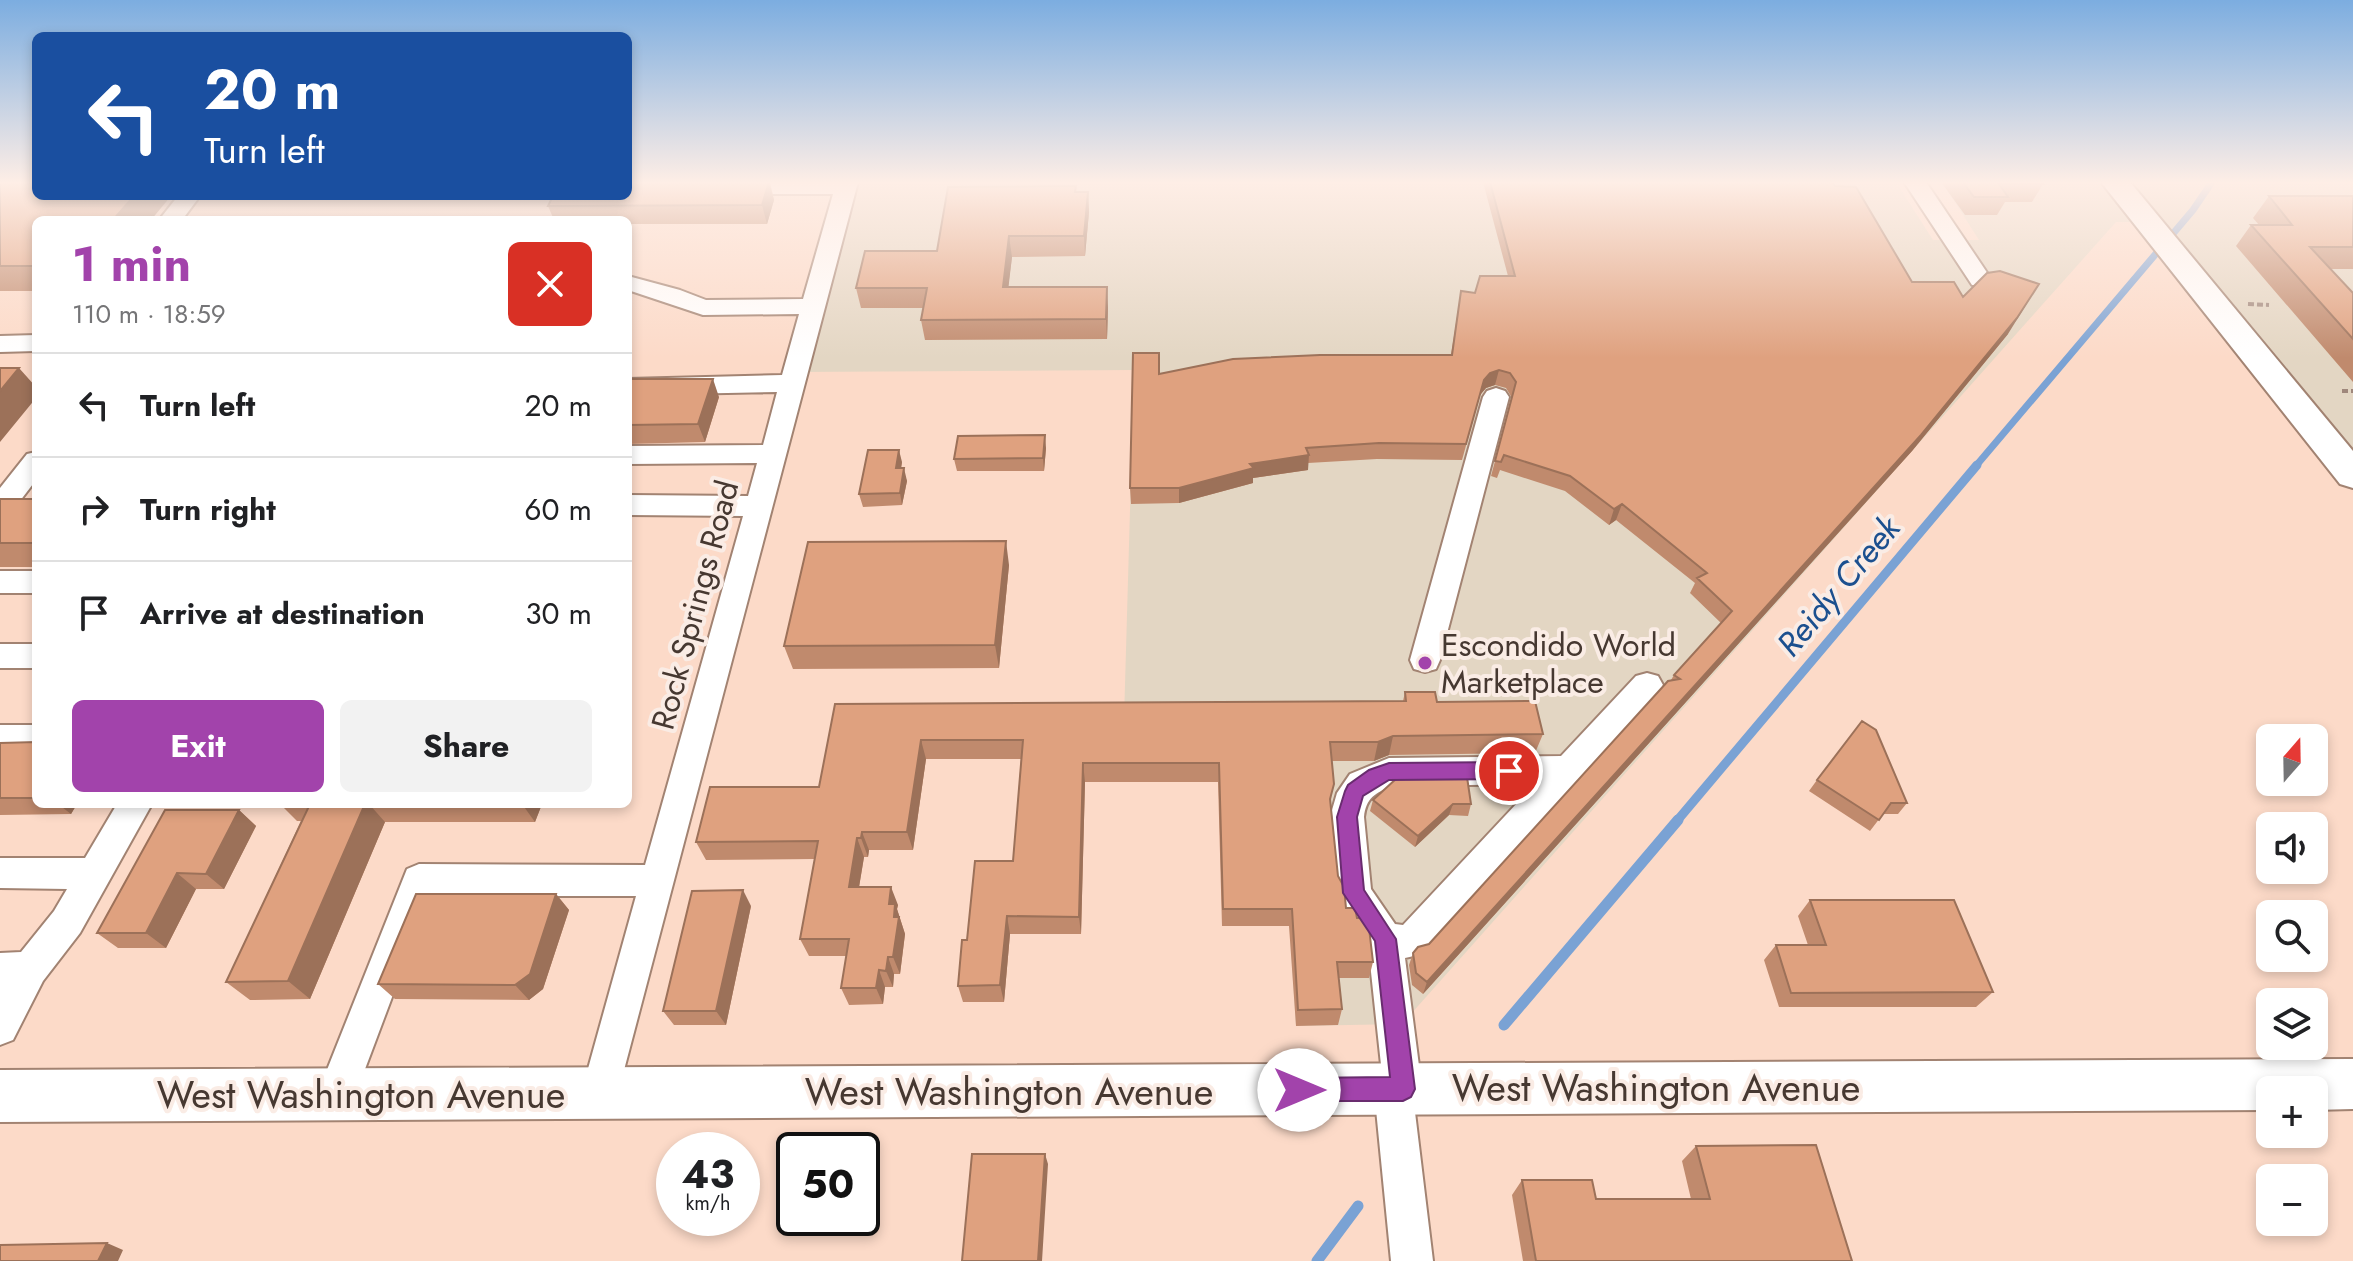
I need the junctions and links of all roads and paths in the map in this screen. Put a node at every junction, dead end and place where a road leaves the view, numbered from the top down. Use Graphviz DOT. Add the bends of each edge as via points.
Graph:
graph roads {
  1 [pos="831,241"];
  2 [pos="1958,241"];
  3 [pos="2163,241"];
  4 [pos="632,284"];
  5 [pos="1990,284"];
  6 [pos="2247,304"];
  7 [pos="2269,305"];
  8 [pos="813,306"];
  9 [pos="32,343"];
  10 [pos="0,344"];
  11 [pos="792,383"];
  12 [pos="632,387"];
  13 [pos="2342,391"];
  14 [pos="2353,391"];
  15 [pos="1496,397"];
  16 [pos="773,454"];
  17 [pos="632,455"];
  18 [pos="32,466"];
  19 [pos="2353,475"];
  20 [pos="632,505"];
  21 [pos="759,506"];
  22 [pos="0,508"];
  23 [pos="32,510"];
  24 [pos="0,582"];
  25 [pos="32,582"];
  26 [pos="0,656"];
  27 [pos="32,656"];
  28 [pos="1425,660"];
  29 [pos="1647,685"];
  30 [pos="0,738"];
  31 [pos="32,738"];
  32 [pos="1569,770"];
  33 [pos="133,808"];
  34 [pos="0,873"];
  35 [pos="95,874"];
  36 [pos="657,881"];
  37 [pos="1385,939"];
  38 [pos="15,970"];
  39 [pos="0,1027"];
  40 [pos="2353,1084"];
  41 [pos="1398,1089"];
  42 [pos="600,1094"];
  43 [pos="336,1095"];
  44 [pos="0,1096"];
  45 [pos="1412,1261"];
  1 -- 8 [label="street, Rock Springs Road"];
  2 -- 5 [label="street"];
  3 -- 19 [label="main road"];
  4 -- 8 [label="street" via="703,308"];
  6 -- 7 [label="path"];
  8 -- 11 [label="street, Rock Springs Road"];
  9 -- 10 [label="street"];
  11 -- 12 [label="street"];
  11 -- 16 [label="street, Rock Springs Road"];
  13 -- 14 [label="path"];
  15 -- 28 [label="street"];
  16 -- 17 [label="street"];
  16 -- 21 [label="street, Rock Springs Road"];
  18 -- 22 [label="street"];
  20 -- 21 [label="street"];
  21 -- 36 [label="street, Rock Springs Road"];
  22 -- 23 [label="street"];
  24 -- 25 [label="street"];
  26 -- 27 [label="street"];
  29 -- 32 [label="street"];
  30 -- 31 [label="street"];
  32 -- 37 [label="street" via="1410,942"];
  32 -- 37 [label="street" via="1389,772 1362,784 1347,817 1354,893"];
  33 -- 35 [label="street"];
  34 -- 35 [label="street"];
  35 -- 38 [label="street" via="67,922"];
  36 -- 42 [label="street, Rock Springs Road"];
  36 -- 43 [label="street" via="419,880"];
  37 -- 41 [label="street"];
  38 -- 39 [label="street"];
  40 -- 41 [label="main road, West Washington Avenue"];
  41 -- 42 [label="main road, West Washington Avenue"];
  41 -- 45 [label="street"];
  42 -- 43 [label="main road, West Washington Avenue"];
  43 -- 44 [label="main road, West Washington Avenue"];
}
